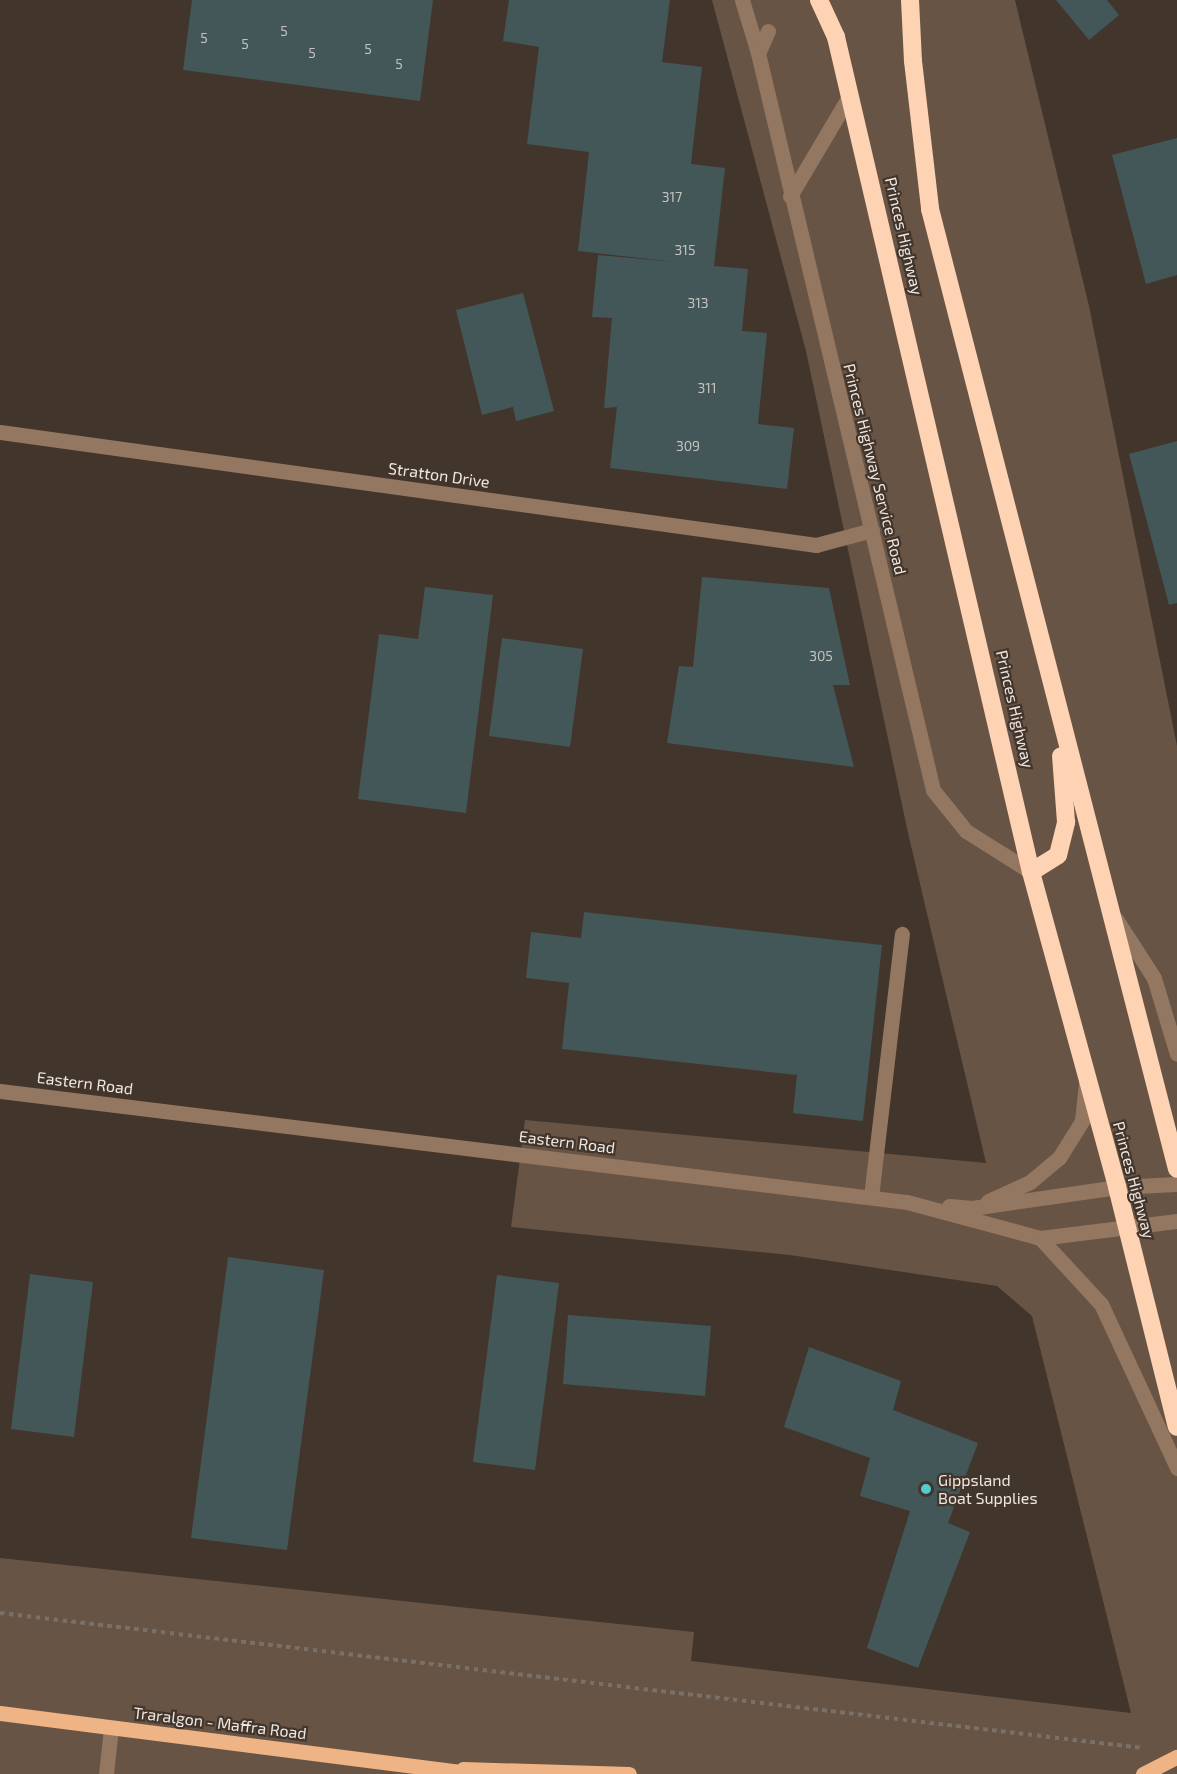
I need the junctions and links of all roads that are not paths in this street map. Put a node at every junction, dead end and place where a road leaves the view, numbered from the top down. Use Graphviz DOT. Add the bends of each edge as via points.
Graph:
graph roads {
  1 [pos="742,0"];
  2 [pos="819,0"];
  3 [pos="910,0"];
  4 [pos="768,31"];
  5 [pos="758,53"];
  6 [pos="850,96"];
  7 [pos="790,196"];
  8 [pos="0,432"];
  9 [pos="872,530"];
  10 [pos="1058,712"];
  11 [pos="1031,872"];
  12 [pos="1108,906"];
  13 [pos="902,934"];
  14 [pos="1177,1054"];
  15 [pos="1087,1081"];
  16 [pos="0,1091"];
  17 [pos="1177,1169"];
  18 [pos="1177,1184"];
  19 [pos="1117,1187"];
  20 [pos="871,1197"];
  21 [pos="908,1202"];
  22 [pos="972,1208"];
  23 [pos="1177,1221"];
  24 [pos="1125,1225"];
  25 [pos="1040,1238"];
  26 [pos="1177,1427"];
  27 [pos="1177,1468"];
  28 [pos="0,1713"];
  29 [pos="111,1728"];
  30 [pos="1177,1757"];
  31 [pos="436,1769"];
  32 [pos="106,1774"];
  33 [pos="474,1774"];
  34 [pos="629,1774"];
  35 [pos="1143,1774"];
  1 -- 5 [label="street, Princes Highway Service Road"];
  2 -- 6 [label="highway, Princes Highway" via="836,37"];
  3 -- 10 [label="highway, Princes Highway" via="912,61 930,209"];
  4 -- 5 [label="street"];
  5 -- 7 [label="street, Princes Highway Service Road"];
  6 -- 7 [label="street"];
  6 -- 11 [label="highway, Princes Highway"];
  7 -- 9 [label="street, Princes Highway Service Road"];
  8 -- 9 [label="street, Stratton Drive" via="816,545"];
  9 -- 11 [label="street, Princes Highway Service Road" via="933,790 966,831"];
  10 -- 11 [label="highway" via="1065,822 1058,855"];
  10 -- 12 [label="highway, Princes Highway"];
  11 -- 15 [label="highway, Princes Highway"];
  12 -- 14 [label="street" via="1154,978"];
  12 -- 17 [label="highway, Princes Highway"];
  13 -- 20 [label="street"];
  15 -- 19 [label="highway, Princes Highway"];
  15 -- 22 [label="street" via="1082,1122 1059,1158 1030,1182"];
  16 -- 20 [label="street, Eastern Road"];
  18 -- 19 [label="street"];
  19 -- 22 [label="street"];
  19 -- 24 [label="highway, Princes Highway"];
  20 -- 21 [label="street, Eastern Road"];
  21 -- 22 [label="street"];
  21 -- 25 [label="street, Eastern Road"];
  23 -- 24 [label="street, Eastern Road"];
  24 -- 25 [label="street, Eastern Road"];
  24 -- 26 [label="highway, Princes Highway"];
  25 -- 27 [label="street" via="1101,1304 1121,1339"];
  28 -- 29 [label="main road, Traralgon - Maffra Road"];
  29 -- 31 [label="main road, Traralgon - Maffra Road"];
  29 -- 32 [label="street"];
  30 -- 35 [label="main road"];
  31 -- 33 [label="main road, Traralgon - Maffra Road"];
  31 -- 34 [label="main road, Traralgon - Maffra Road"];
}
